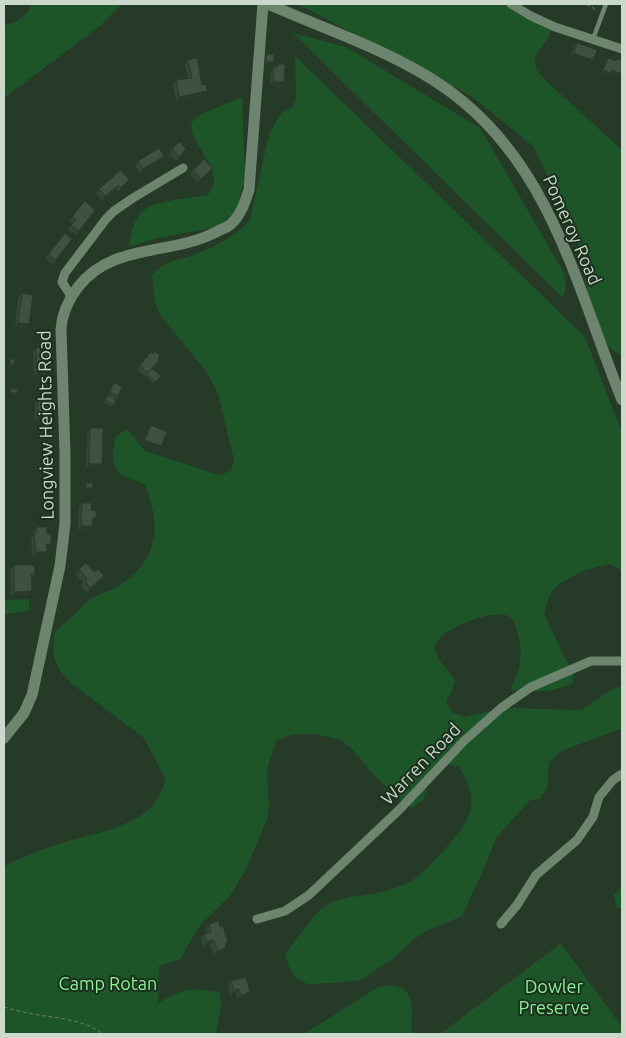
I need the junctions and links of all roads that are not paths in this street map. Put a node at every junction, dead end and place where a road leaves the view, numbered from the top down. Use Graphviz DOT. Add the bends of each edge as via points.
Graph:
graph roads {
  1 [pos="263,4"];
  2 [pos="268,4"];
  3 [pos="511,4"];
  4 [pos="606,4"];
  5 [pos="593,39"];
  6 [pos="622,49"];
  7 [pos="183,168"];
  8 [pos="71,296"];
  9 [pos="622,400"];
  10 [pos="622,661"];
  11 [pos="4,738"];
  12 [pos="622,774"];
  13 [pos="257,919"];
  14 [pos="501,924"];
  1 -- 8 [label="street, Longview Heights Road" via="249,190 242,210 231,224 211,235 185,244 132,253 107,263 90,275"];
  2 -- 9 [label="street, Pomeroy Road" via="394,58 432,78 465,103 500,137 518,159 546,206"];
  3 -- 5 [label="street" via="555,27"];
  4 -- 5 [label="lane"];
  5 -- 6 [label="street"];
  7 -- 8 [label="street" via="133,198 106,219 65,273 62,282"];
  8 -- 11 [label="street, Longview Heights Road" via="61,329 66,509 63,551 32,695 24,712"];
  10 -- 13 [label="street, Warren Road" via="591,661 531,687 501,708 464,741 400,810 309,895 285,911"];
  12 -- 14 [label="street" via="599,797 577,840 536,875 518,906"];
}
